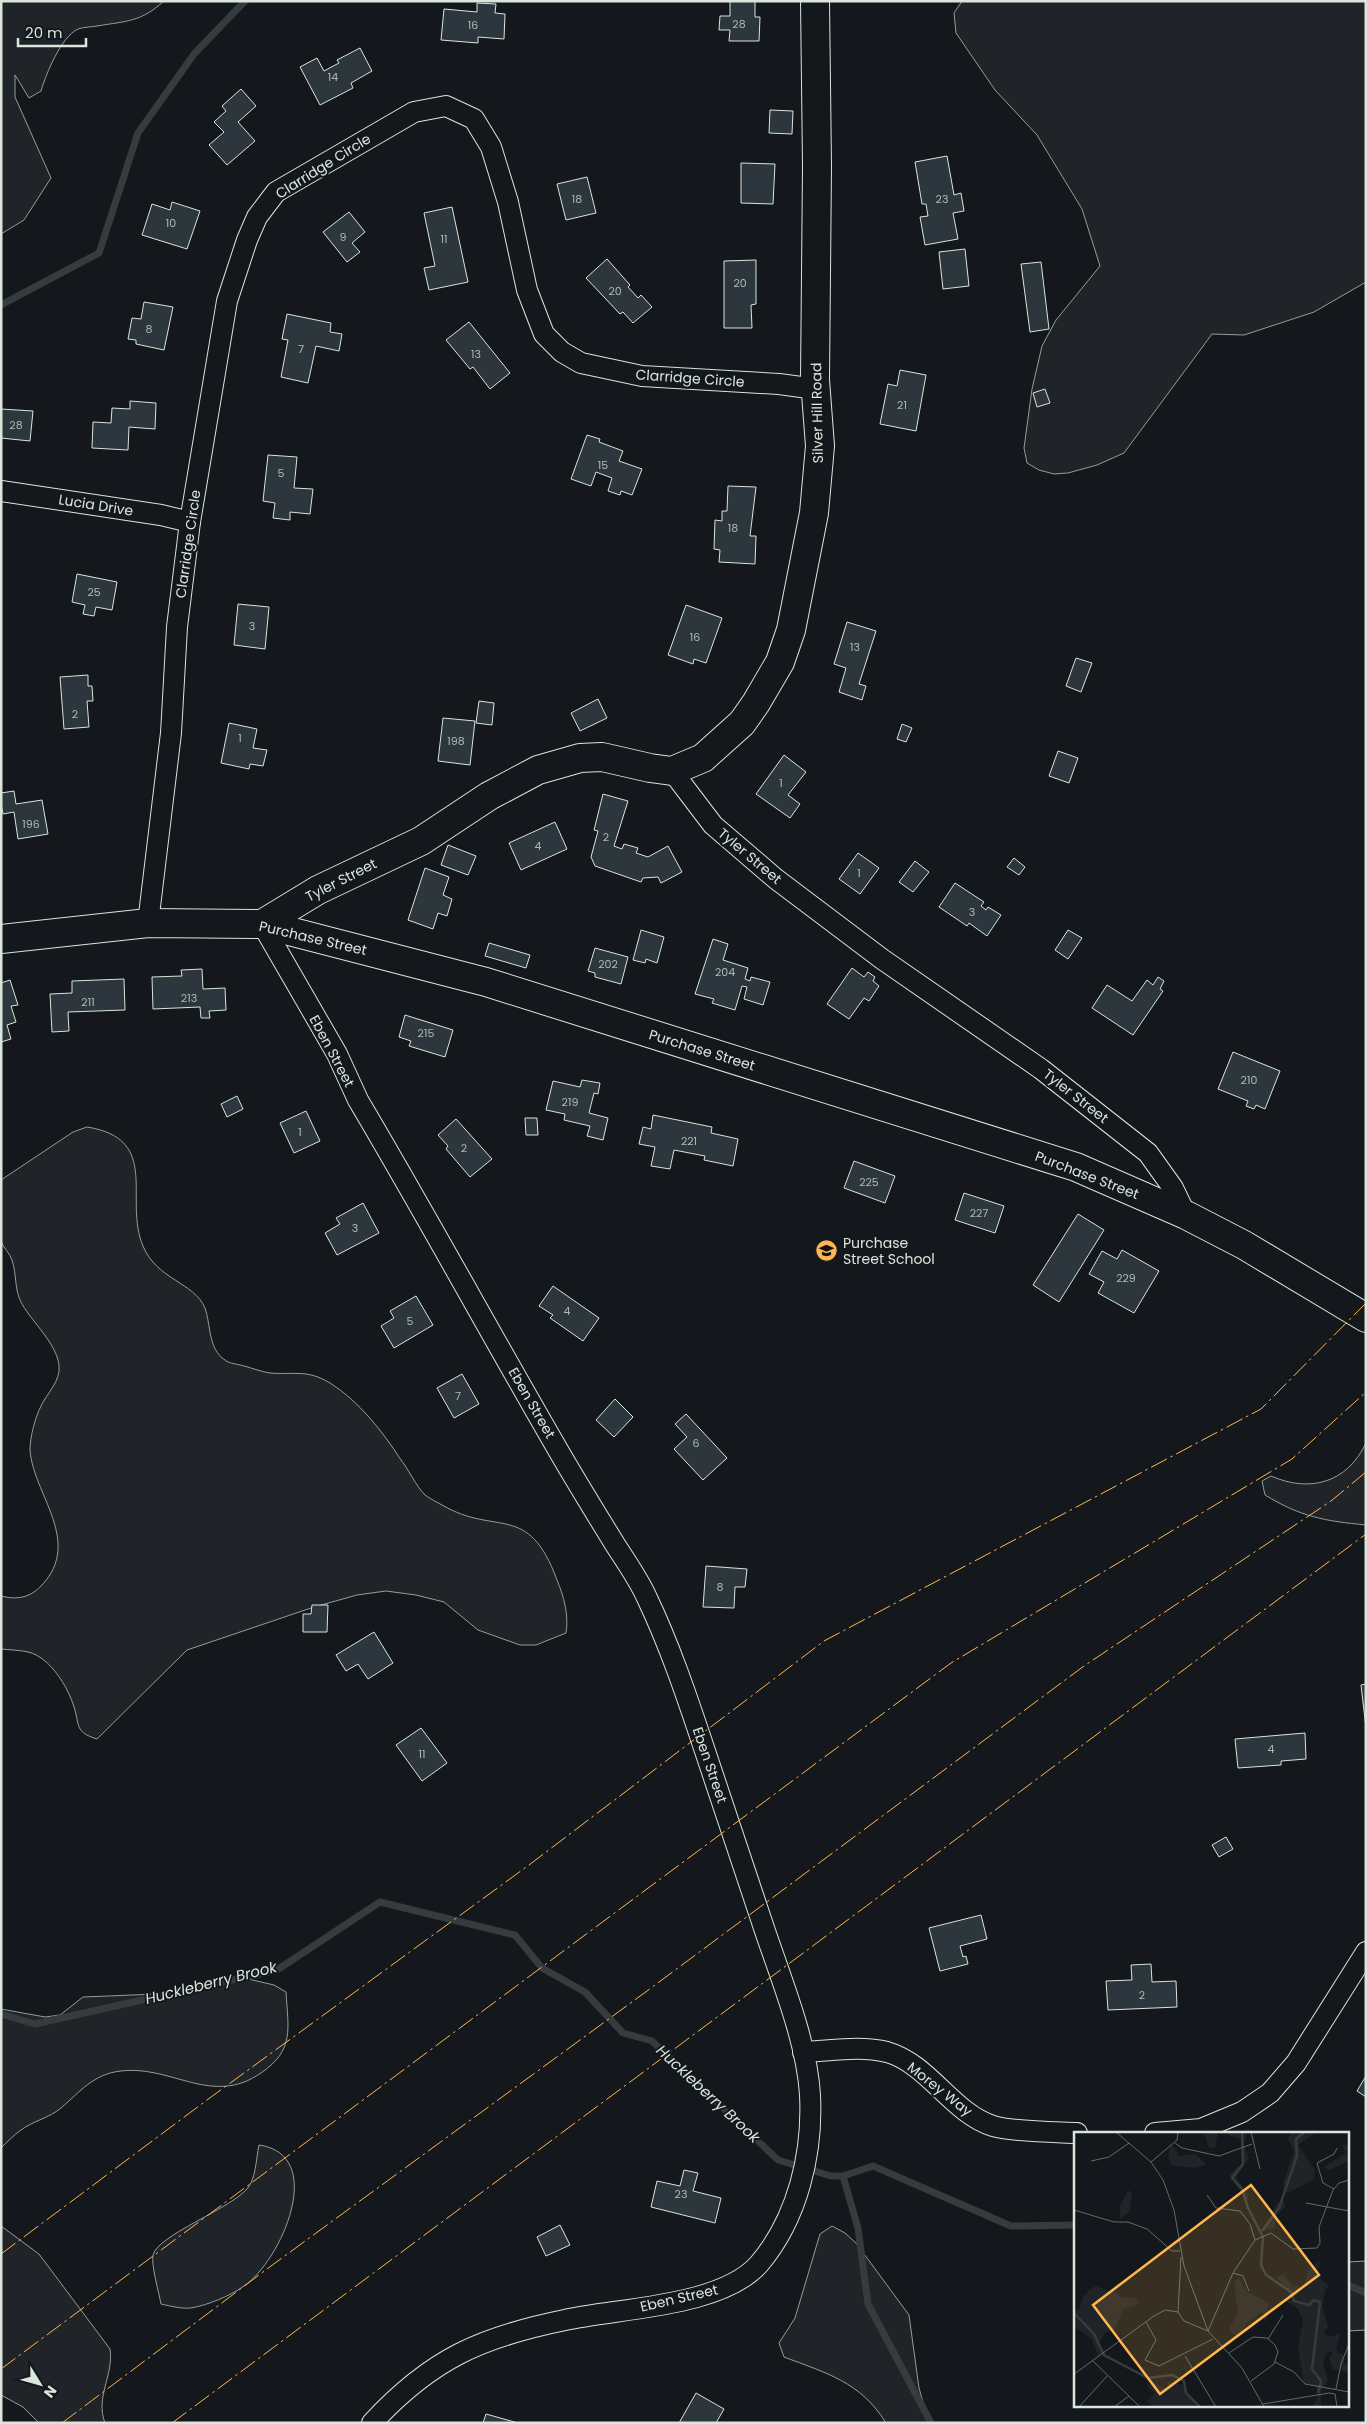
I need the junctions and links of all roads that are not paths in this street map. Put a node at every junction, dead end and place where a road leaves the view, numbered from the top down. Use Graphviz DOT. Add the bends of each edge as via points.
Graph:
graph roads {
  1 [pos="815,1"];
  2 [pos="816,389"];
  3 [pos="1,491"];
  4 [pos="190,522"];
  5 [pos="672,771"];
  6 [pos="148,923"];
  7 [pos="262,924"];
  8 [pos="1,939"];
  9 [pos="1186,1215"];
  10 [pos="1366,1318"];
  11 [pos="1366,1952"];
  12 [pos="803,2052"];
  13 [pos="1164,2132"];
  14 [pos="1074,2133"];
  15 [pos="372,2423"];
  1 -- 2 [label="main road, Silver Hill Road" via="818,166"];
  2 -- 4 [label="street, Clarridge Circle" via="642,376 581,363 562,352 544,334 527,290 508,202 491,147 474,119 446,106 414,112 276,192 257,217 227,301"];
  2 -- 5 [label="main road, Silver Hill Road" via="820,446 814,513 791,630 780,662 742,723 702,758"];
  3 -- 4 [label="street, Lucia Drive"];
  4 -- 6 [label="street, Clarridge Circle" via="177,627 171,733"];
  5 -- 7 [label="main road, Tyler Street" via="602,757 580,758 538,770 489,796 421,841 318,890"];
  5 -- 9 [label="street, Tyler Street" via="713,825 762,868 882,959 1041,1069 1148,1153 1173,1188"];
  6 -- 7 [label="main road, Purchase Street"];
  6 -- 8 [label="main road, Purchase Street"];
  7 -- 9 [label="main road, Purchase Street" via="486,982 819,1086 1076,1167"];
  7 -- 12 [label="street, Eben Street" via="337,1054 358,1100 539,1417 647,1596 686,1694"];
  9 -- 10 [label="main road, Purchase Street"];
  11 -- 13 [label="street" via="1296,2062 1270,2093 1242,2112 1201,2128"];
  12 -- 14 [label="street, Morey Way" via="864,2049 888,2052 910,2063 968,2112 994,2126"];
  12 -- 15 [label="street, Eben Street" via="810,2090 809,2150 799,2186 783,2229 758,2265 736,2284 698,2296 564,2320 475,2346 444,2360 414,2381"];
}
